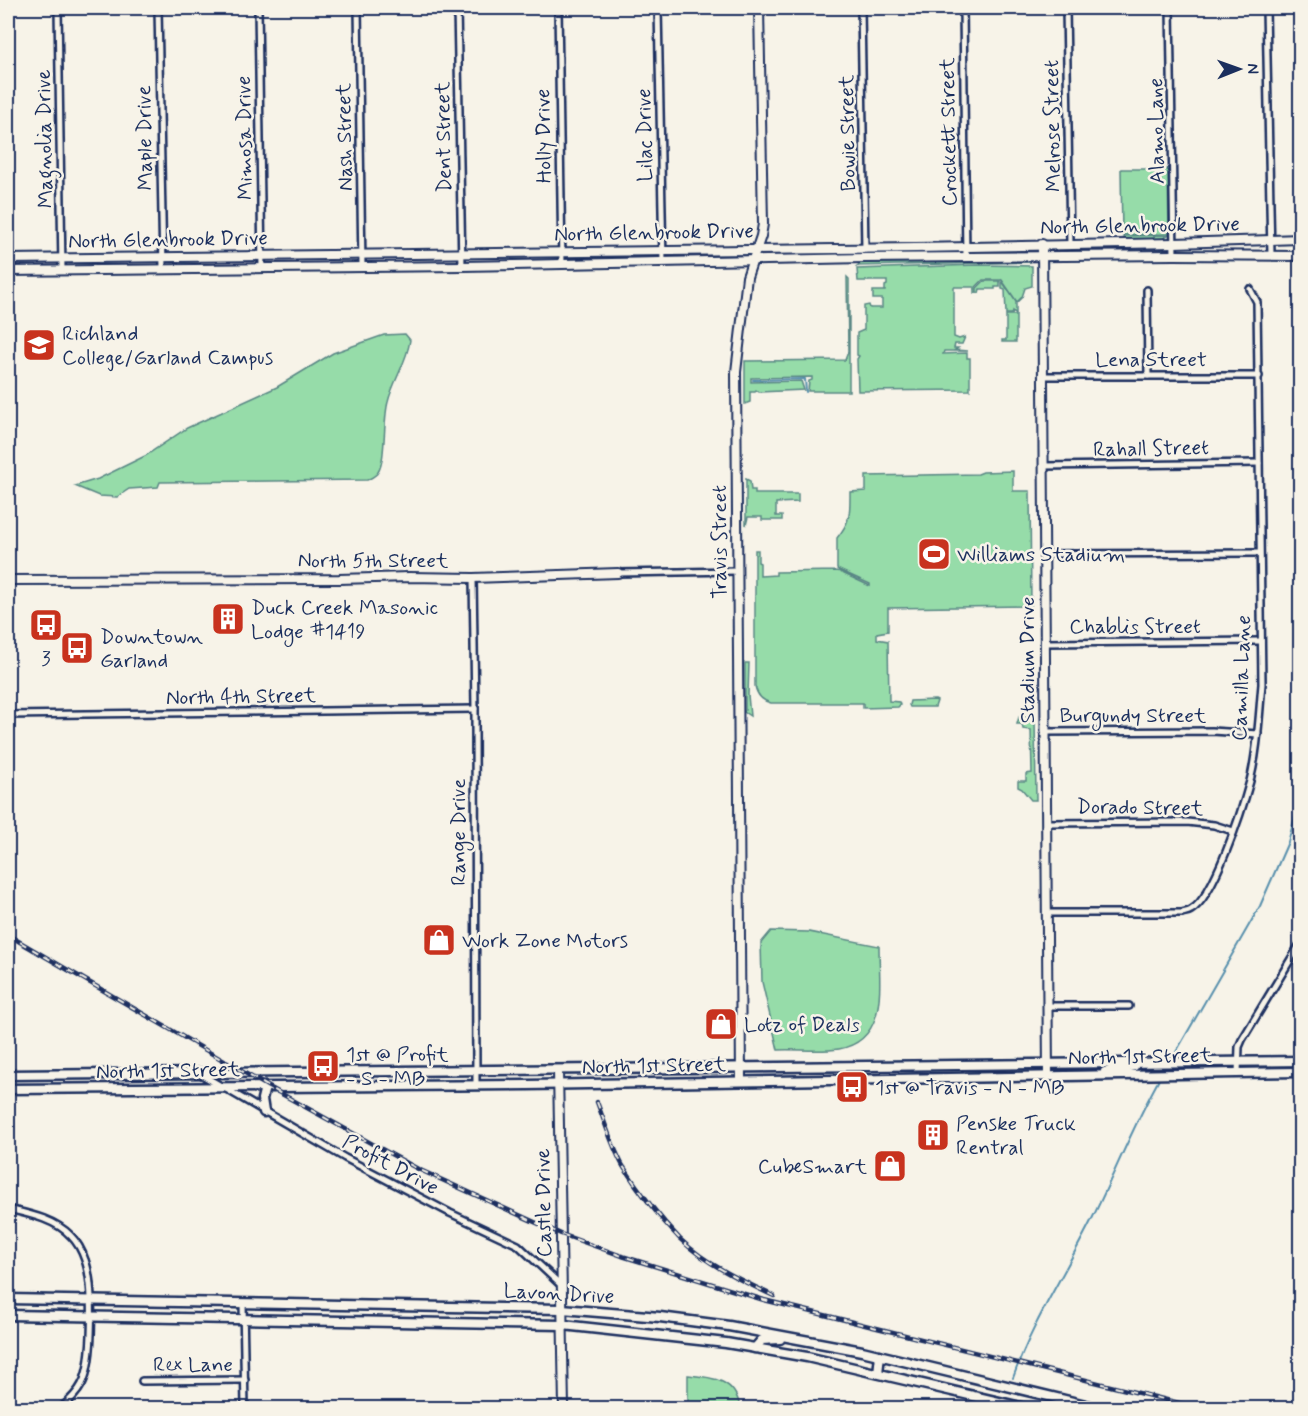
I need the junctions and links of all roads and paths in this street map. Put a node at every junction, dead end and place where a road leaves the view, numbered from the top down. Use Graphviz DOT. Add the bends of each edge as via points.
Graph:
graph roads {
  1 [pos="58,8"];
  2 [pos="158,8"];
  3 [pos="258,8"];
  4 [pos="358,8"];
  5 [pos="457,8"];
  6 [pos="558,8"];
  7 [pos="658,8"];
  8 [pos="759,8"];
  9 [pos="861,8"];
  10 [pos="963,8"];
  11 [pos="1066,8"];
  12 [pos="1170,8"];
  13 [pos="1266,8"];
  14 [pos="1300,239"];
  15 [pos="1271,240"];
  16 [pos="1174,243"];
  17 [pos="1042,244"];
  18 [pos="1070,244"];
  19 [pos="966,246"];
  20 [pos="865,247"];
  21 [pos="757,248"];
  22 [pos="662,250"];
  23 [pos="561,252"];
  24 [pos="462,253"];
  25 [pos="362,254"];
  26 [pos="1174,255"];
  27 [pos="1271,255"];
  28 [pos="262,256"];
  29 [pos="1042,256"];
  30 [pos="1300,256"];
  31 [pos="966,257"];
  32 [pos="163,258"];
  33 [pos="865,258"];
  34 [pos="62,259"];
  35 [pos="752,259"];
  36 [pos="8,260"];
  37 [pos="663,262"];
  38 [pos="562,264"];
  39 [pos="362,266"];
  40 [pos="462,266"];
  41 [pos="163,268"];
  42 [pos="262,268"];
  43 [pos="62,270"];
  44 [pos="8,271"];
  45 [pos="1250,289"];
  46 [pos="1147,290"];
  47 [pos="1043,376"];
  48 [pos="1148,376"];
  49 [pos="1258,376"];
  50 [pos="1259,463"];
  51 [pos="1044,466"];
  52 [pos="1259,553"];
  53 [pos="1044,554"];
  54 [pos="738,571"];
  55 [pos="618,573"];
  56 [pos="473,578"];
  57 [pos="8,580"];
  58 [pos="1261,641"];
  59 [pos="1045,643"];
  60 [pos="475,709"];
  61 [pos="8,715"];
  62 [pos="1045,732"];
  63 [pos="1258,734"];
  64 [pos="1046,823"];
  65 [pos="1233,831"];
  66 [pos="1046,913"];
  67 [pos="1300,944"];
  68 [pos="1047,1006"];
  69 [pos="1129,1006"];
  70 [pos="1239,1061"];
  71 [pos="1300,1061"];
  72 [pos="1158,1062"];
  73 [pos="1048,1063"];
  74 [pos="835,1065"];
  75 [pos="740,1067"];
  76 [pos="717,1068"];
  77 [pos="558,1070"];
  78 [pos="476,1071"];
  79 [pos="341,1072"];
  80 [pos="1300,1072"];
  81 [pos="1239,1073"];
  82 [pos="200,1074"];
  83 [pos="8,1075"];
  84 [pos="1103,1075"];
  85 [pos="1048,1076"];
  86 [pos="835,1079"];
  87 [pos="717,1081"];
  88 [pos="741,1081"];
  89 [pos="559,1085"];
  90 [pos="341,1086"];
  91 [pos="476,1086"];
  92 [pos="265,1087"];
  93 [pos="223,1088"];
  94 [pos="8,1089"];
  95 [pos="264,1112"];
  96 [pos="8,1209"];
  97 [pos="562,1287"];
  98 [pos="8,1299"];
  99 [pos="90,1300"];
  100 [pos="243,1303"];
  101 [pos="562,1309"];
  102 [pos="8,1315"];
  103 [pos="90,1316"];
  104 [pos="243,1320"];
  105 [pos="563,1325"];
  106 [pos="813,1341"];
  107 [pos="755,1348"];
  108 [pos="880,1355"];
  109 [pos="878,1373"];
  110 [pos="244,1380"];
  111 [pos="142,1381"];
  112 [pos="61,1408"];
  113 [pos="245,1408"];
  114 [pos="564,1408"];
  115 [pos="1024,1408"];
  116 [pos="1098,1408"];
  1 -- 34 [label="street, Magnolia Drive"];
  2 -- 32 [label="street, Maple Drive"];
  3 -- 28 [label="street, Mimosa Drive"];
  4 -- 25 [label="street, Nash Street"];
  5 -- 24 [label="street, Dent Street"];
  6 -- 23 [label="street, Holly Drive"];
  7 -- 22 [label="street, Lilac Drive"];
  8 -- 21 [label="main road, Travis Street" via="763,224"];
  9 -- 20 [label="street, Bowie Street"];
  10 -- 19 [label="street, Crockett Street"];
  11 -- 18 [label="street, Melrose Street"];
  12 -- 16 [label="street, Alamo Lane"];
  13 -- 15 [label="street"];
  14 -- 15 [label="main road, North Glenbrook Drive"];
  15 -- 16 [label="main road, North Glenbrook Drive"];
  15 -- 27 [label="street"];
  16 -- 18 [label="main road, North Glenbrook Drive"];
  16 -- 26 [label="street, Alamo Lane"];
  17 -- 18 [label="main road, North Glenbrook Drive"];
  17 -- 19 [label="main road, North Glenbrook Drive"];
  17 -- 29 [label="main road, Stadium Drive"];
  19 -- 20 [label="main road, North Glenbrook Drive"];
  19 -- 31 [label="street, Crockett Street"];
  20 -- 21 [label="main road, North Glenbrook Drive"];
  20 -- 33 [label="street, Bowie Street"];
  21 -- 22 [label="main road, North Glenbrook Drive"];
  21 -- 35 [label="main road, Travis Street"];
  22 -- 23 [label="main road, North Glenbrook Drive"];
  22 -- 37 [label="street, Lilac Drive"];
  23 -- 24 [label="main road, North Glenbrook Drive"];
  23 -- 38 [label="street, Holly Drive"];
  24 -- 25 [label="main road, North Glenbrook Drive"];
  24 -- 40 [label="street, Dent Street"];
  25 -- 28 [label="main road, North Glenbrook Drive"];
  25 -- 39 [label="street, Nash Street"];
  26 -- 27 [label="main road, North Glenbrook Drive"];
  26 -- 29 [label="main road, North Glenbrook Drive"];
  27 -- 30 [label="main road, North Glenbrook Drive"];
  28 -- 32 [label="main road, North Glenbrook Drive"];
  28 -- 42 [label="street, Mimosa Drive"];
  29 -- 31 [label="main road, North Glenbrook Drive"];
  29 -- 47 [label="main road, Stadium Drive"];
  31 -- 33 [label="main road, North Glenbrook Drive"];
  32 -- 34 [label="main road, North Glenbrook Drive"];
  32 -- 41 [label="street, Maple Drive"];
  33 -- 35 [label="main road, North Glenbrook Drive"];
  34 -- 36 [label="main road, North Glenbrook Drive"];
  34 -- 43 [label="street, Magnolia Drive"];
  35 -- 37 [label="main road, North Glenbrook Drive"];
  35 -- 54 [label="main road, Travis Street" via="736,363"];
  37 -- 38 [label="main road, North Glenbrook Drive"];
  38 -- 40 [label="main road, North Glenbrook Drive"];
  39 -- 40 [label="main road, North Glenbrook Drive"];
  39 -- 42 [label="main road, North Glenbrook Drive"];
  41 -- 42 [label="main road, North Glenbrook Drive"];
  41 -- 43 [label="main road, North Glenbrook Drive"];
  43 -- 44 [label="main road, North Glenbrook Drive"];
  45 -- 49 [label="street, Camilla Lane" via="1257,302"];
  46 -- 48 [label="street"];
  47 -- 48 [label="street, Lena Street"];
  47 -- 51 [label="main road, Stadium Drive"];
  48 -- 49 [label="street, Lena Street"];
  49 -- 50 [label="street, Camilla Lane"];
  50 -- 51 [label="street, Rahall Street"];
  50 -- 52 [label="street, Camilla Lane"];
  51 -- 53 [label="main road, Stadium Drive"];
  52 -- 53 [label="street"];
  52 -- 58 [label="street, Camilla Lane"];
  53 -- 59 [label="main road, Stadium Drive"];
  54 -- 55 [label="street, North 5th Street"];
  54 -- 75 [label="main road, Travis Street"];
  55 -- 56 [label="main road, North 5th Street"];
  56 -- 57 [label="main road, North 5th Street"];
  56 -- 60 [label="street, Range Drive"];
  58 -- 59 [label="street, Chablis Street"];
  58 -- 63 [label="street, Camilla Lane"];
  59 -- 62 [label="main road, Stadium Drive"];
  60 -- 61 [label="street, North 4th Street"];
  60 -- 78 [label="street, Range Drive"];
  62 -- 63 [label="street, Burgundy Street"];
  62 -- 64 [label="main road, Stadium Drive"];
  63 -- 65 [label="street, Camilla Lane" via="1250,780"];
  64 -- 65 [label="street, Dorado Street" via="1187,822"];
  64 -- 66 [label="main road, Stadium Drive"];
  65 -- 66 [label="street, Camilla Lane" via="1205,894 1191,910"];
  66 -- 68 [label="main road, Stadium Drive"];
  67 -- 70 [label="street" via="1242,1040"];
  68 -- 69 [label="street"];
  68 -- 73 [label="main road, Stadium Drive"];
  70 -- 71 [label="main road, North 1st Street"];
  70 -- 72 [label="main road, North 1st Street"];
  70 -- 81 [label="street"];
  72 -- 73 [label="main road, North 1st Street"];
  72 -- 84 [label="main road" via="1108,1070"];
  73 -- 74 [label="main road, North 1st Street"];
  73 -- 85 [label="main road, Stadium Drive"];
  74 -- 75 [label="main road, North 1st Street"];
  74 -- 86 [label="main road"];
  75 -- 76 [label="main road, North 1st Street"];
  75 -- 88 [label="main road, Travis Street"];
  76 -- 77 [label="main road, North 1st Street"];
  76 -- 87 [label="main road"];
  77 -- 78 [label="main road, North 1st Street"];
  77 -- 89 [label="main road, Castle Drive"];
  78 -- 79 [label="main road, North 1st Street"];
  78 -- 91 [label="street, Range Drive"];
  79 -- 82 [label="main road, North 1st Street"];
  79 -- 90 [label="main road"];
  80 -- 81 [label="main road, North 1st Street"];
  81 -- 84 [label="main road, North 1st Street"];
  82 -- 83 [label="main road, North 1st Street"];
  82 -- 93 [label="street, Profit Drive"];
  84 -- 85 [label="main road, North 1st Street"];
  85 -- 86 [label="main road, North 1st Street"];
  86 -- 88 [label="main road, North 1st Street"];
  87 -- 88 [label="main road, North 1st Street"];
  87 -- 89 [label="main road, North 1st Street"];
  89 -- 91 [label="main road, North 1st Street"];
  89 -- 97 [label="main road, Castle Drive"];
  90 -- 91 [label="main road, North 1st Street"];
  90 -- 92 [label="main road, North 1st Street"];
  92 -- 93 [label="main road, North 1st Street"];
  92 -- 95 [label="main road"];
  93 -- 94 [label="main road, North 1st Street"];
  93 -- 95 [label="street, Profit Drive"];
  95 -- 97 [label="street, Profit Drive" via="413,1194 518,1245"];
  96 -- 99 [label="street" via="50,1222 70,1234 86,1260"];
  97 -- 101 [label="main road, Castle Drive"];
  98 -- 99 [label="main road, Lavon Drive"];
  99 -- 100 [label="main road, Lavon Drive"];
  99 -- 103 [label="street"];
  100 -- 101 [label="main road, Lavon Drive"];
  100 -- 104 [label="street"];
  101 -- 105 [label="main road, Castle Drive"];
  101 -- 106 [label="main road, Lavon Drive" via="683,1320"];
  102 -- 103 [label="main road, Lavon Drive"];
  103 -- 104 [label="main road, Lavon Drive"];
  103 -- 112 [label="street" via="83,1383"];
  104 -- 105 [label="main road, Lavon Drive"];
  104 -- 110 [label="street"];
  105 -- 107 [label="main road, Lavon Drive"];
  105 -- 114 [label="main road, Castle Drive"];
  106 -- 107 [label="main road" via="768,1339"];
  106 -- 108 [label="main road, Lavon Drive"];
  107 -- 109 [label="main road, Lavon Drive"];
  108 -- 109 [label="main road"];
  108 -- 116 [label="main road, Lavon Drive"];
  109 -- 115 [label="main road, Lavon Drive"];
  110 -- 111 [label="street, Rex Lane"];
  110 -- 113 [label="street"];
}
